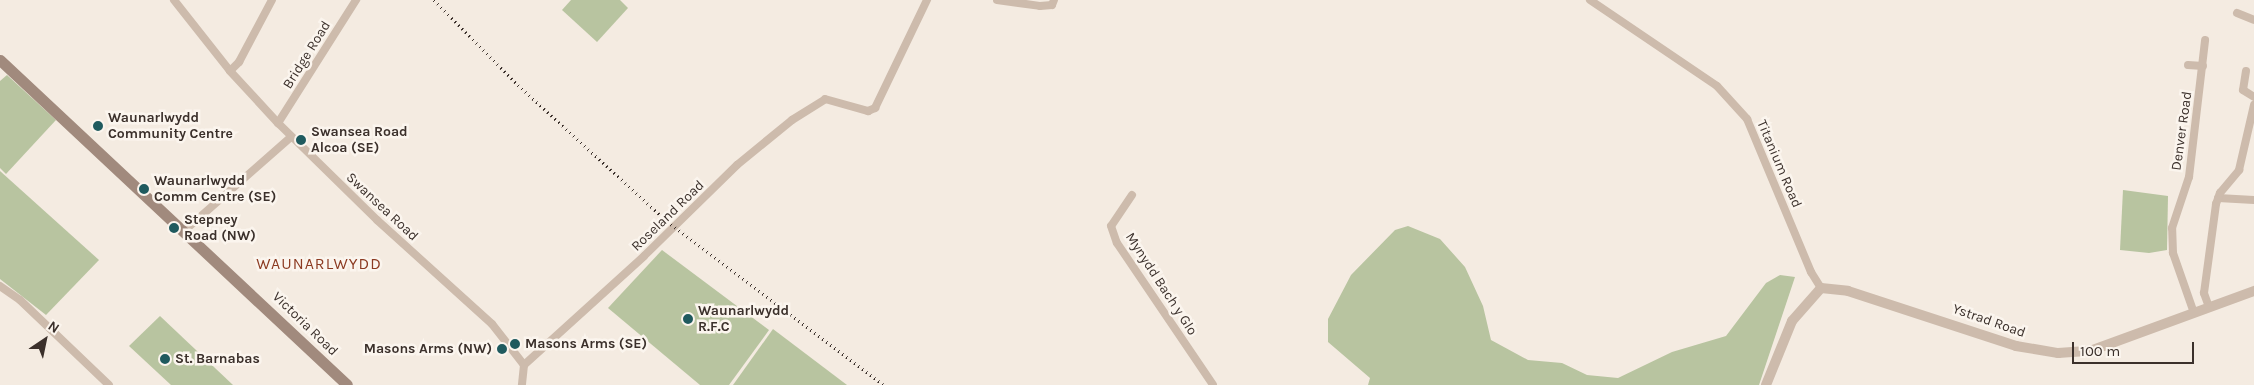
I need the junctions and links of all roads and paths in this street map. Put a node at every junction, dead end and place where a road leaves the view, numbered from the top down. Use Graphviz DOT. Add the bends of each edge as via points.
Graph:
graph roads {
  1 [pos="174,0"];
  2 [pos="272,0"];
  3 [pos="356,0"];
  4 [pos="927,0"];
  5 [pos="997,0"];
  6 [pos="1054,0"];
  7 [pos="1590,0"];
  8 [pos="2237,13"];
  9 [pos="2254,20"];
  10 [pos="2205,40"];
  11 [pos="0,60"];
  12 [pos="2188,65"];
  13 [pos="2203,66"];
  14 [pos="230,71"];
  15 [pos="2246,71"];
  16 [pos="2254,97"];
  17 [pos="2254,105"];
  18 [pos="278,123"];
  19 [pos="291,137"];
  20 [pos="2250,137"];
  21 [pos="1132,195"];
  22 [pos="2218,198"];
  23 [pos="2254,200"];
  24 [pos="184,231"];
  25 [pos="0,286"];
  26 [pos="1821,288"];
  27 [pos="2254,291"];
  28 [pos="2209,307"];
  29 [pos="2194,313"];
  30 [pos="524,365"];
  31 [pos="109,385"];
  32 [pos="347,385"];
  33 [pos="522,385"];
  34 [pos="1213,385"];
  35 [pos="1766,385"];
  1 -- 14 [label="street, Swansea Road"];
  2 -- 14 [label="street" via="239,62"];
  3 -- 18 [label="street, Bridge Road"];
  4 -- 30 [label="street, Roseland Road" via="875,108 868,111 825,99 792,120 737,165 644,256"];
  5 -- 6 [label="street" via="1040,6 1052,5"];
  7 -- 26 [label="street, Titanium Road" via="1717,86 1747,119"];
  8 -- 9 [label="street"];
  10 -- 13 [label="street, Denver Road"];
  11 -- 24 [label="main road, Victoria Road"];
  12 -- 13 [label="street"];
  13 -- 29 [label="street, Denver Road" via="2189,177 2172,228 2173,253"];
  14 -- 18 [label="street, Swansea Road"];
  15 -- 16 [label="street" via="2243,90"];
  17 -- 20 [label="street"];
  18 -- 19 [label="street, Swansea Road"];
  19 -- 24 [label="street"];
  19 -- 30 [label="street, Swansea Road" via="492,324"];
  20 -- 22 [label="street" via="2239,170"];
  21 -- 34 [label="street, Mynydd Bach y Glo" via="1111,226 1117,244"];
  22 -- 23 [label="street"];
  22 -- 28 [label="street" via="2204,293"];
  24 -- 32 [label="main road, Victoria Road"];
  25 -- 31 [label="street" via="20,300"];
  26 -- 29 [label="street, Ystrad Road" via="1848,291 2016,346 2058,353 2090,351"];
  26 -- 35 [label="street" via="1792,321"];
  27 -- 28 [label="street, Ystrad Road"];
  28 -- 29 [label="street, Ystrad Road"];
  30 -- 33 [label="street"];
}
